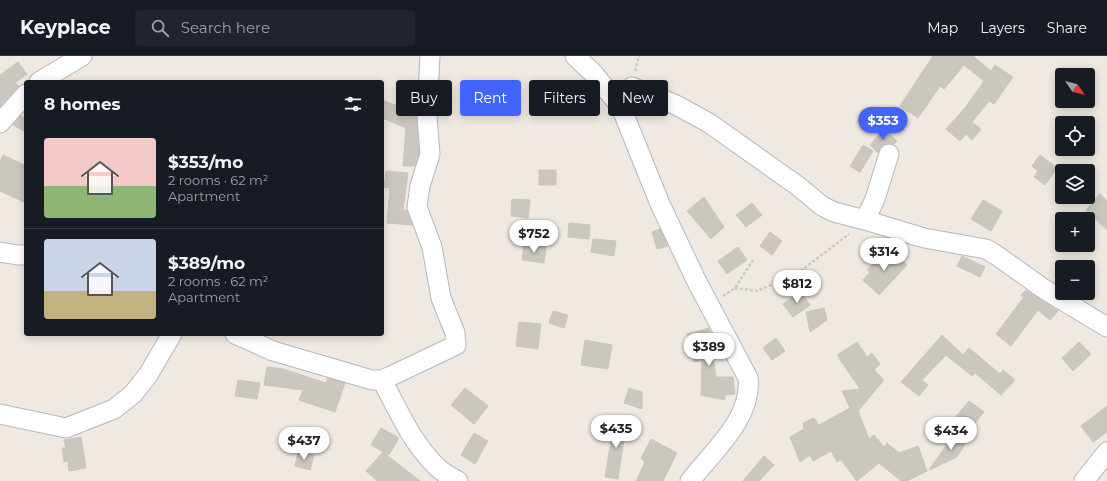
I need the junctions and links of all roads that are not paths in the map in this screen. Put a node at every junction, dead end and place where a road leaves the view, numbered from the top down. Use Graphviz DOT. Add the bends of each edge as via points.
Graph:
graph roads {
  1 [pos="82,56"];
  2 [pos="430,56"];
  3 [pos="574,56"];
  4 [pos="42,80"];
  5 [pos="608,91"];
  6 [pos="24,96"];
  7 [pos="668,102"];
  8 [pos="625,116"];
  9 [pos="0,123"];
  10 [pos="889,154"];
  11 [pos="865,220"];
  12 [pos="0,252"];
  13 [pos="24,255"];
  14 [pos="1107,327"];
  15 [pos="171,336"];
  16 [pos="239,336"];
  17 [pos="382,380"];
  18 [pos="0,414"];
  19 [pos="1107,452"];
  20 [pos="458,481"];
  21 [pos="690,481"];
  22 [pos="1084,481"];
  1 -- 4 [label="street"];
  2 -- 17 [label="street" via="430,154 420,186 417,207 432,247 441,298 457,344"];
  3 -- 5 [label="street"];
  6 -- 9 [label="street"];
  7 -- 11 [label="street" via="709,123 822,206 848,217"];
  8 -- 21 [label="street" via="697,282 748,378 748,394 742,413 719,447"];
  10 -- 11 [label="street"];
  11 -- 14 [label="street" via="924,238 986,249 1044,289"];
  12 -- 13 [label="street"];
  15 -- 18 [label="street" via="148,375 132,394 114,408 66,428"];
  16 -- 17 [label="street" via="273,351 372,380"];
  17 -- 20 [label="street" via="410,433 424,453 438,468"];
  19 -- 22 [label="street"];
}
